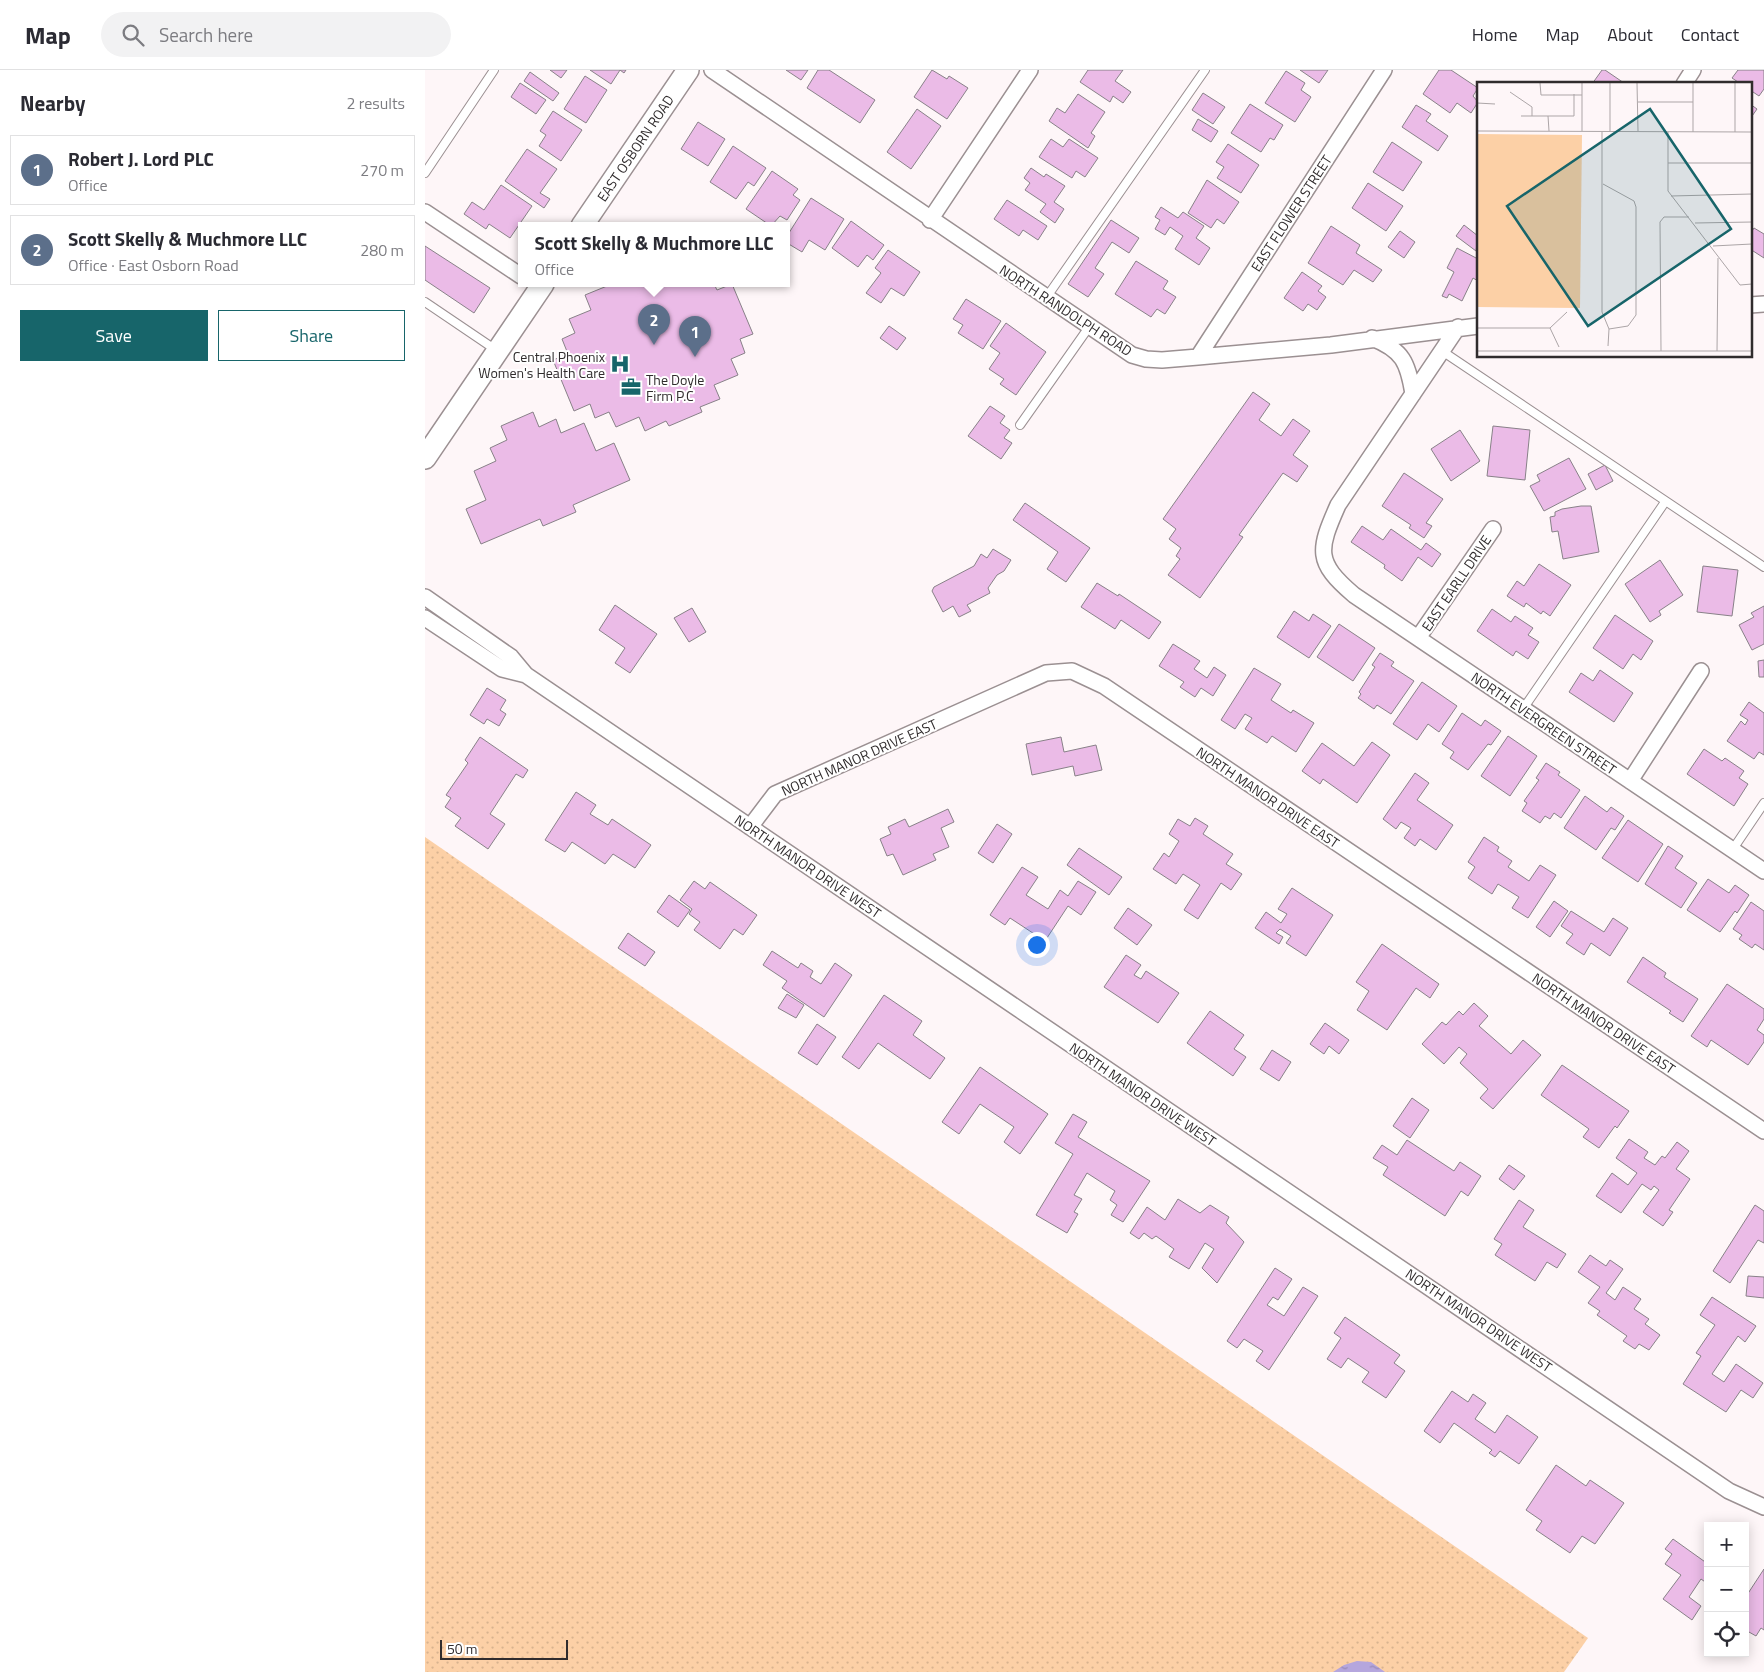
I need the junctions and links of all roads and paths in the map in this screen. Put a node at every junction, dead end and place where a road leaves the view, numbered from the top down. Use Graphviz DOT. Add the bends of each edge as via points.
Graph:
graph roads {
  1 [pos="494,70"];
  2 [pos="688,70"];
  3 [pos="712,70"];
  4 [pos="1030,70"];
  5 [pos="1205,70"];
  6 [pos="1384,70"];
  7 [pos="1693,70"];
  8 [pos="1685,82"];
  9 [pos="425,173"];
  10 [pos="425,212"];
  11 [pos="930,220"];
  12 [pos="585,222"];
  13 [pos="518,274"];
  14 [pos="537,287"];
  15 [pos="1046,298"];
  16 [pos="425,302"];
  17 [pos="1764,304"];
  18 [pos="1751,305"];
  19 [pos="1477,326"];
  20 [pos="1089,327"];
  21 [pos="1458,327"];
  22 [pos="1372,338"];
  23 [pos="497,351"];
  24 [pos="1442,351"];
  25 [pos="1198,357"];
  26 [pos="1413,394"];
  27 [pos="1019,425"];
  28 [pos="425,458"];
  29 [pos="1665,502"];
  30 [pos="1493,529"];
  31 [pos="1764,567"];
  32 [pos="425,597"];
  33 [pos="443,610"];
  34 [pos="430,621"];
  35 [pos="1418,638"];
  36 [pos="1701,671"];
  37 [pos="526,675"];
  38 [pos="1523,709"];
  39 [pos="1630,781"];
  40 [pos="1764,804"];
  41 [pos="751,827"];
  42 [pos="1733,849"];
  43 [pos="1764,871"];
  44 [pos="1764,1131"];
  45 [pos="1764,1507"];
  1 -- 9 [label="lane"];
  2 -- 12 [label="main road, EAST OSBORN ROAD"];
  3 -- 11 [label="street, NORTH RANDOLPH ROAD"];
  4 -- 11 [label="street"];
  5 -- 15 [label="lane"];
  6 -- 25 [label="street, EAST FLOWER STREET"];
  7 -- 8 [label="street"];
  10 -- 13 [label="street"];
  11 -- 15 [label="street, NORTH RANDOLPH ROAD"];
  14 -- 23 [label="main road"];
  15 -- 20 [label="street, NORTH RANDOLPH ROAD"];
  16 -- 23 [label="lane"];
  17 -- 18 [label="street"];
  19 -- 21 [label="street, NORTH RANDOLPH ROAD"];
  20 -- 25 [label="street, NORTH RANDOLPH ROAD" via="1132,355 1147,359"];
  20 -- 27 [label="lane"];
  21 -- 22 [label="street, NORTH RANDOLPH ROAD"];
  21 -- 24 [label="street"];
  22 -- 25 [label="street, NORTH RANDOLPH ROAD"];
  22 -- 26 [label="street" via="1396,350 1404,359"];
  23 -- 28 [label="main road"];
  24 -- 26 [label="street"];
  24 -- 29 [label="lane"];
  26 -- 35 [label="street, NORTH EVERGREEN STREET" via="1338,505 1326,530 1324,555 1328,570 1354,595"];
  29 -- 31 [label="lane"];
  29 -- 38 [label="lane"];
  30 -- 35 [label="street, EAST EARLL DRIVE"];
  32 -- 33 [label="street, NORTH MANOR DRIVE WEST"];
  33 -- 34 [label="street, NORTH MANOR DRIVE WEST"];
  33 -- 37 [label="street, NORTH MANOR DRIVE WEST" via="511,657"];
  34 -- 37 [label="street, NORTH MANOR DRIVE WEST" via="502,669"];
  35 -- 38 [label="street, NORTH EVERGREEN STREET"];
  36 -- 39 [label="street"];
  37 -- 41 [label="street, NORTH MANOR DRIVE WEST"];
  38 -- 39 [label="street, NORTH EVERGREEN STREET"];
  39 -- 42 [label="street, NORTH EVERGREEN STREET"];
  40 -- 42 [label="lane"];
  41 -- 44 [label="street, NORTH MANOR DRIVE EAST" via="775,794 1046,673 1072,671 1104,686"];
  41 -- 45 [label="street, NORTH MANOR DRIVE WEST" via="1729,1491"];
  42 -- 43 [label="street, NORTH EVERGREEN STREET"];
}
